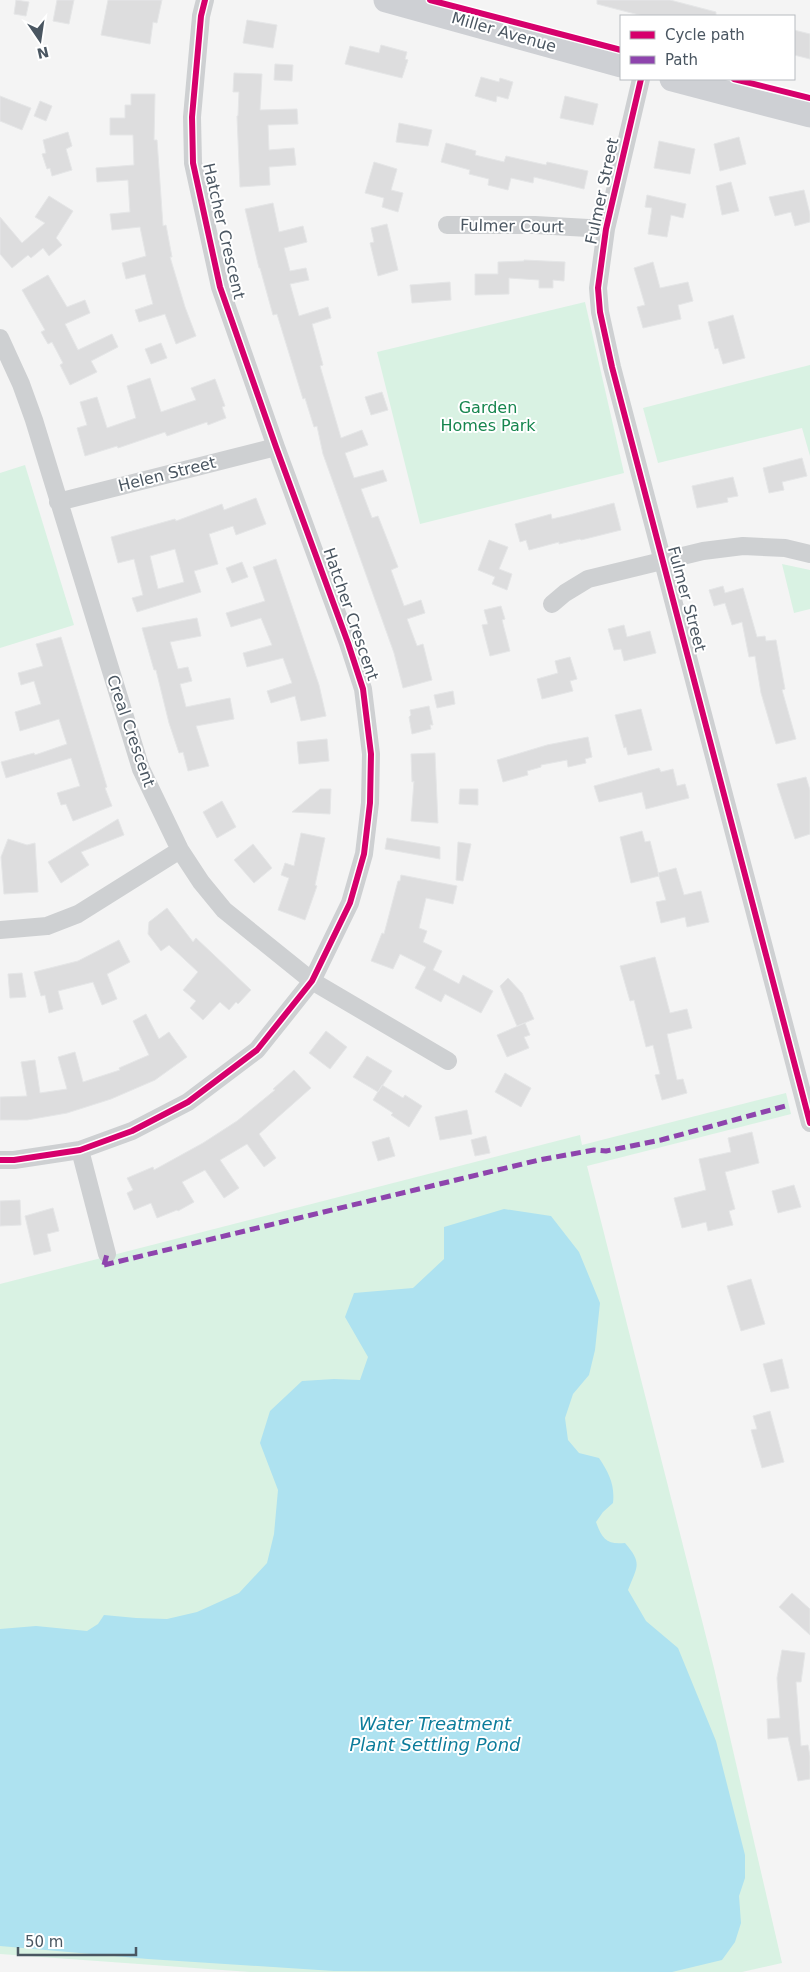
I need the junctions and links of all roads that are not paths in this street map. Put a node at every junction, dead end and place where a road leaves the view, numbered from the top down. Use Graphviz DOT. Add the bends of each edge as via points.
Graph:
graph roads {
  1 [pos="205,0"];
  2 [pos="393,1"];
  3 [pos="620,65"];
  4 [pos="641,80"];
  5 [pos="676,80"];
  6 [pos="810,115"];
  7 [pos="447,225"];
  8 [pos="606,229"];
  9 [pos="0,338"];
  10 [pos="276,447"];
  11 [pos="58,502"];
  12 [pos="810,554"];
  13 [pos="663,561"];
  14 [pos="552,604"];
  15 [pos="180,850"];
  16 [pos="0,930"];
  17 [pos="312,981"];
  18 [pos="448,1061"];
  19 [pos="810,1124"];
  20 [pos="80,1150"];
  21 [pos="0,1160"];
  22 [pos="108,1254"];
  1 -- 10 [label="street, Hatcher Crescent" via="192,117 193,163 220,287"];
  2 -- 3 [label="main road, Miller Avenue"];
  4 -- 8 [label="street, Fulmer Street"];
  5 -- 6 [label="main road"];
  7 -- 8 [label="street, Fulmer Court"];
  8 -- 13 [label="street, Fulmer Street" via="598,288 600,312"];
  9 -- 11 [label="street, Creal Crescent" via="34,420"];
  10 -- 11 [label="street, Helen Street"];
  10 -- 17 [label="street, Hatcher Crescent" via="363,689 371,754 364,854 350,903"];
  11 -- 15 [label="street, Creal Crescent" via="141,769"];
  12 -- 13 [label="street" via="785,548 743,546"];
  13 -- 14 [label="street" via="588,579"];
  13 -- 19 [label="street, Fulmer Street"];
  15 -- 16 [label="street" via="78,914 47,926"];
  15 -- 17 [label="street, Creal Crescent" via="224,910"];
  17 -- 18 [label="street, Creal Crescent"];
  17 -- 20 [label="street, Hatcher Crescent" via="257,1050 188,1102 132,1131"];
  20 -- 21 [label="street, Hatcher Crescent"];
  20 -- 22 [label="street"];
}
